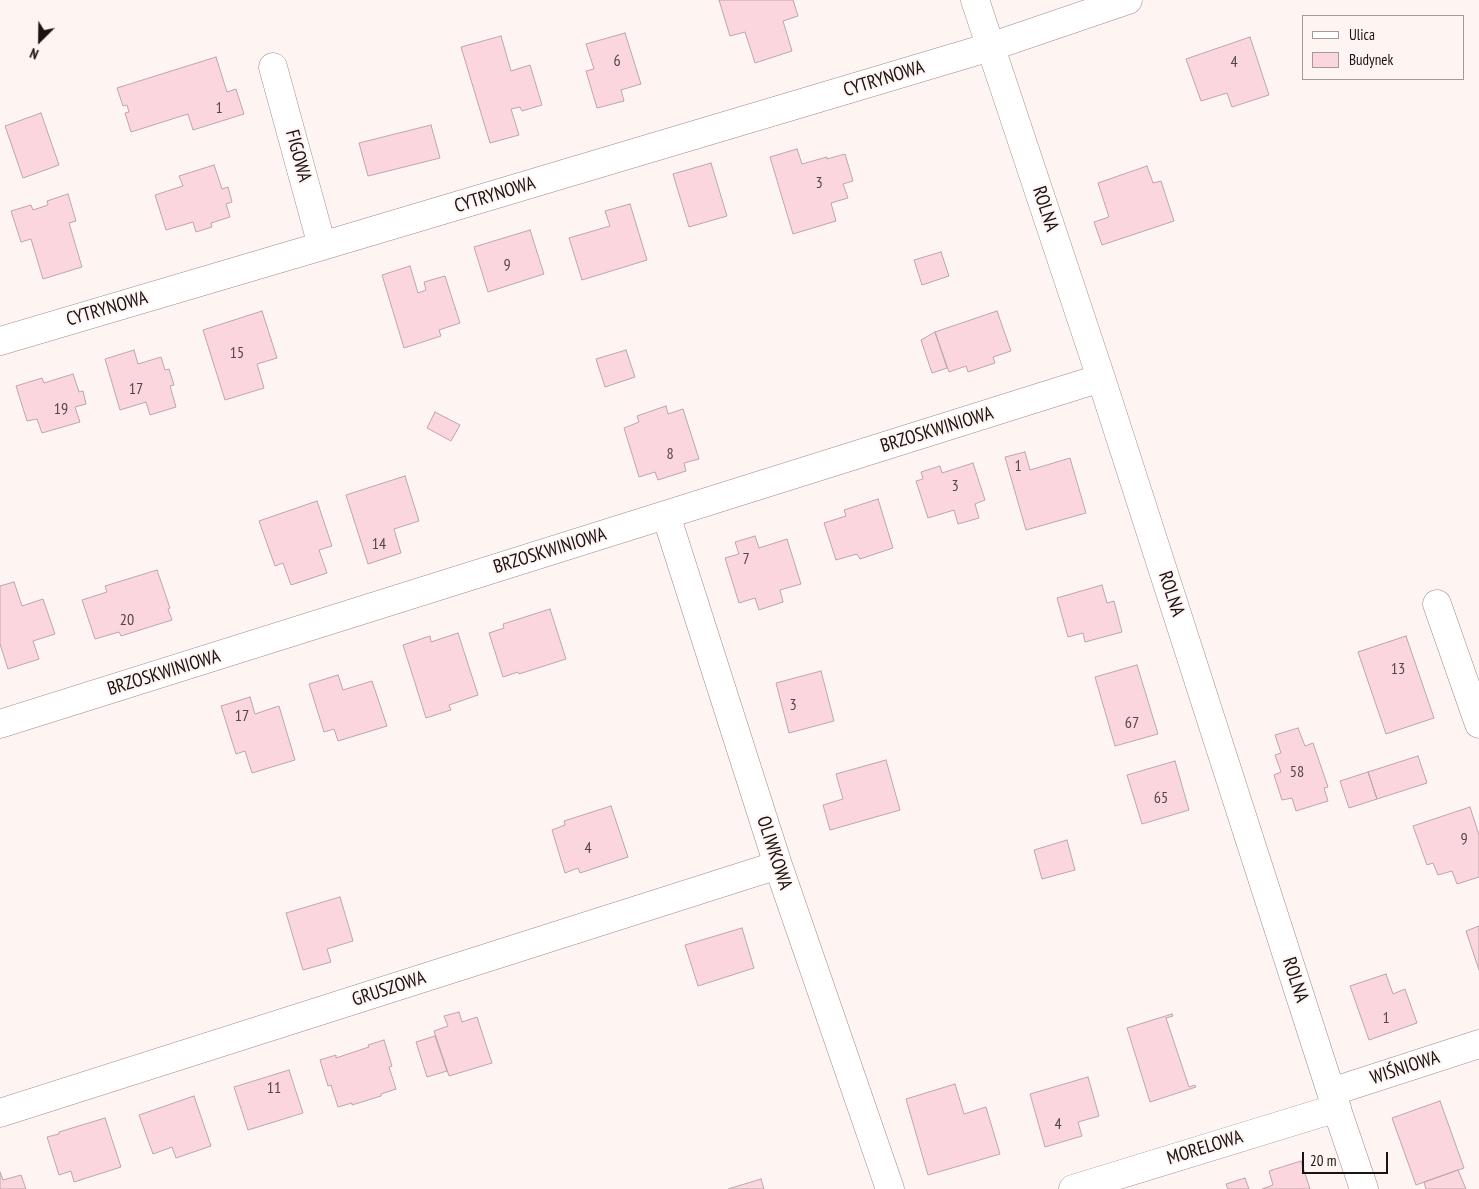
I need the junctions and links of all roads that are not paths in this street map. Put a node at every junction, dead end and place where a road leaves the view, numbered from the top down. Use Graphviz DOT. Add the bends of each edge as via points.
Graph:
graph roads {
  1 [pos="975,0"];
  2 [pos="1128,0"];
  3 [pos="990,47"];
  4 [pos="273,67"];
  5 [pos="322,246"];
  6 [pos="1,338"];
  7 [pos="1101,378"];
  8 [pos="666,515"];
  9 [pos="1438,604"];
  10 [pos="0,724"];
  11 [pos="1479,724"];
  12 [pos="778,865"];
  13 [pos="1479,1044"];
  14 [pos="1334,1100"];
  15 [pos="0,1113"];
  16 [pos="890,1189"];
  17 [pos="1073,1189"];
  18 [pos="1364,1189"];
  1 -- 3 [label="street, ROLNA"];
  2 -- 3 [label="street, CYTRYNOWA"];
  3 -- 5 [label="street, CYTRYNOWA"];
  3 -- 7 [label="street, ROLNA"];
  4 -- 5 [label="street, FIGOWA"];
  5 -- 6 [label="street, CYTRYNOWA"];
  7 -- 8 [label="street, BRZOSKWINIOWA"];
  7 -- 14 [label="street, ROLNA"];
  8 -- 10 [label="street, BRZOSKWINIOWA"];
  8 -- 12 [label="street, OLIWKOWA"];
  9 -- 11 [label="street"];
  12 -- 15 [label="street, GRUSZOWA"];
  12 -- 16 [label="street, OLIWKOWA"];
  13 -- 14 [label="street, WIŚNIOWA"];
  14 -- 17 [label="street, MORELOWA"];
  14 -- 18 [label="street, ROLNA"];
}
